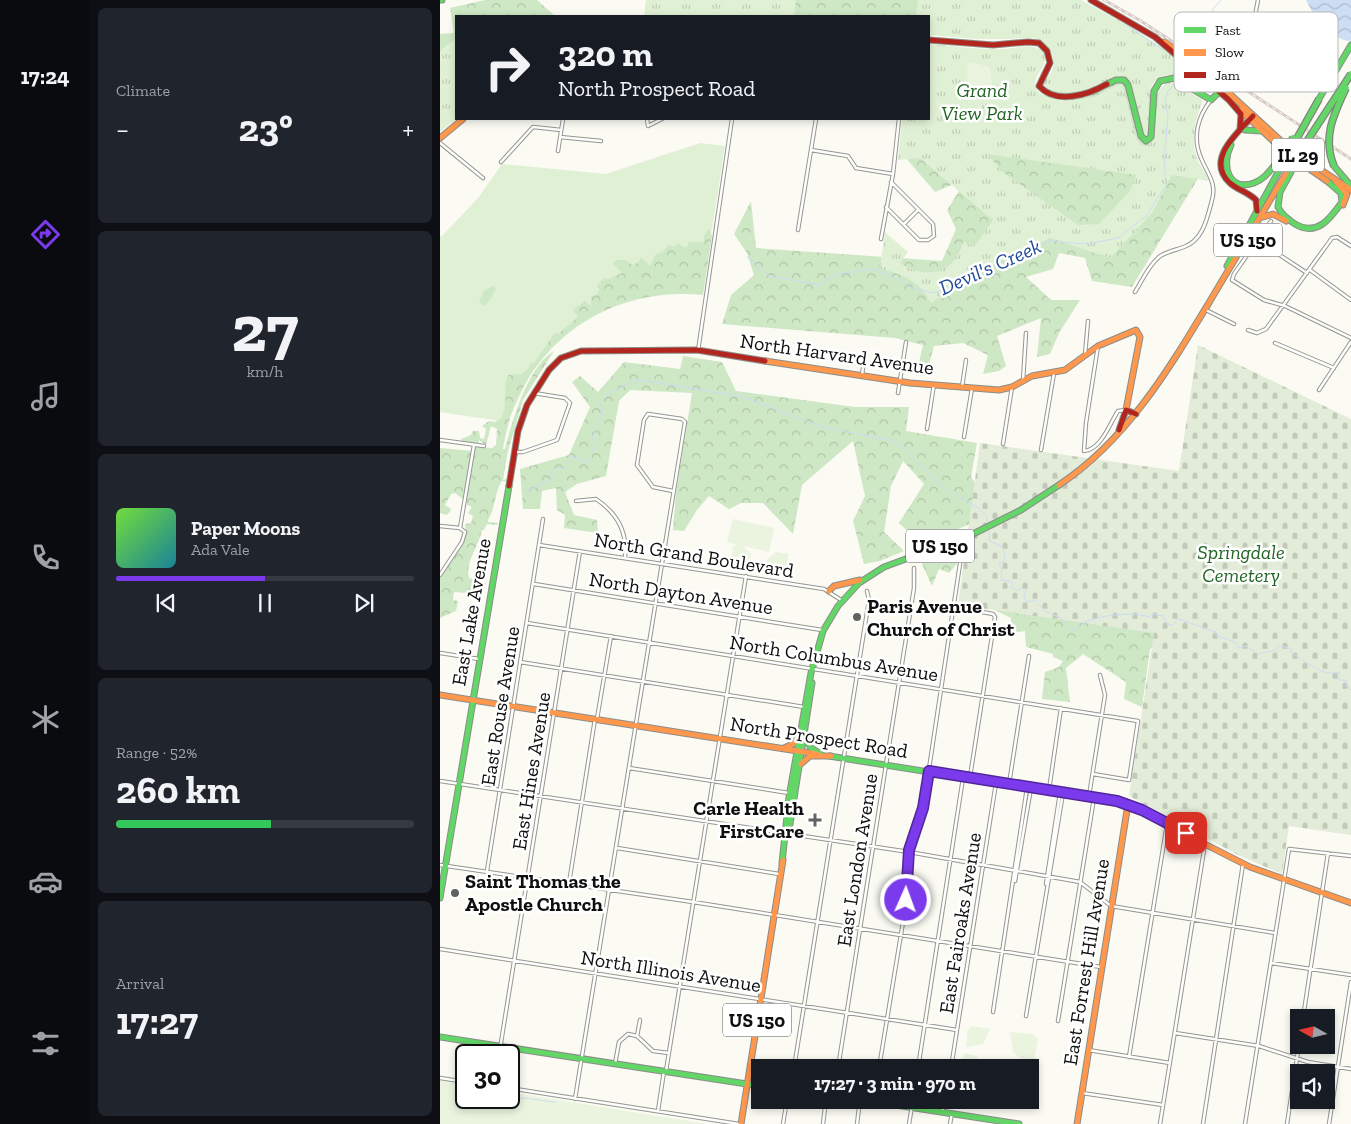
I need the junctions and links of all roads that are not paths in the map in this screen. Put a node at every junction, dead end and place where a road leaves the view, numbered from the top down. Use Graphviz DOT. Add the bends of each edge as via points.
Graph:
graph roads {
  1 [pos="1091,0"];
  2 [pos="930,40"];
  3 [pos="1351,45"];
  4 [pos="1174,53"];
  5 [pos="1338,67"];
  6 [pos="1351,75"];
  7 [pos="1174,80"];
  8 [pos="1197,92"];
  9 [pos="1218,92"];
  10 [pos="1223,92"];
  11 [pos="1224,92"];
  12 [pos="1323,92"];
  13 [pos="1228,99"];
  14 [pos="1211,100"];
  15 [pos="1253,119"];
  16 [pos="462,120"];
  17 [pos="563,120"];
  18 [pos="647,120"];
  19 [pos="660,120"];
  20 [pos="732,120"];
  21 [pos="816,120"];
  22 [pos="899,120"];
  23 [pos="561,130"];
  24 [pos="1245,130"];
  25 [pos="1262,131"];
  26 [pos="1236,134"];
  27 [pos="560,137"];
  28 [pos="440,138"];
  29 [pos="601,141"];
  30 [pos="440,143"];
  31 [pos="811,150"];
  32 [pos="558,151"];
  33 [pos="501,162"];
  34 [pos="1280,163"];
  35 [pos="1290,171"];
  36 [pos="893,174"];
  37 [pos="483,178"];
  38 [pos="1326,180"];
  39 [pos="891,182"];
  40 [pos="1351,186"];
  41 [pos="1350,194"];
  42 [pos="1351,202"];
  43 [pos="886,207"];
  44 [pos="918,210"];
  45 [pos="1332,220"];
  46 [pos="1270,222"];
  47 [pos="904,224"];
  48 [pos="798,230"];
  49 [pos="1250,232"];
  50 [pos="881,239"];
  51 [pos="1257,240"];
  52 [pos="1351,246"];
  53 [pos="1310,270"];
  54 [pos="1307,273"];
  55 [pos="1135,292"];
  56 [pos="1351,300"];
  57 [pos="1284,306"];
  58 [pos="1204,310"];
  59 [pos="1088,321"];
  60 [pos="1234,324"];
  61 [pos="1248,330"];
  62 [pos="1026,333"];
  63 [pos="1351,338"];
  64 [pos="906,342"];
  65 [pos="1351,342"];
  66 [pos="1275,343"];
  67 [pos="1098,346"];
  68 [pos="698,350"];
  69 [pos="1085,356"];
  70 [pos="966,360"];
  71 [pos="864,361"];
  72 [pos="1334,368"];
  73 [pos="1054,374"];
  74 [pos="862,375"];
  75 [pos="1022,380"];
  76 [pos="900,381"];
  77 [pos="934,384"];
  78 [pos="962,387"];
  79 [pos="1012,387"];
  80 [pos="972,388"];
  81 [pos="1319,390"];
  82 [pos="534,392"];
  83 [pos="898,393"];
  84 [pos="1128,408"];
  85 [pos="1136,414"];
  86 [pos="927,429"];
  87 [pos="964,437"];
  88 [pos="440,440"];
  89 [pos="1003,444"];
  90 [pos="474,445"];
  91 [pos="484,446"];
  92 [pos="1106,446"];
  93 [pos="1041,450"];
  94 [pos="515,452"];
  95 [pos="673,491"];
  96 [pos="576,501"];
  97 [pos="543,519"];
  98 [pos="440,526"];
  99 [pos="460,528"];
  100 [pos="539,545"];
  101 [pos="580,551"];
  102 [pos="961,557"];
  103 [pos="625,558"];
  104 [pos="663,564"];
  105 [pos="914,568"];
  106 [pos="440,575"];
  107 [pos="746,576"];
  108 [pos="869,576"];
  109 [pos="533,584"];
  110 [pos="574,590"];
  111 [pos="828,591"];
  112 [pos="867,591"];
  113 [pos="842,601"];
  114 [pos="656,604"];
  115 [pos="955,607"];
  116 [pos="740,616"];
  117 [pos="526,623"];
  118 [pos="568,630"];
  119 [pos="823,631"];
  120 [pos="611,636"];
  121 [pos="650,642"];
  122 [pos="440,653"];
  123 [pos="733,655"];
  124 [pos="1029,656"];
  125 [pos="479,659"];
  126 [pos="520,662"];
  127 [pos="813,668"];
  128 [pos="561,669"];
  129 [pos="1100,675"];
  130 [pos="605,676"];
  131 [pos="857,676"];
  132 [pos="644,682"];
  133 [pos="899,682"];
  134 [pos="942,689"];
  135 [pos="727,694"];
  136 [pos="440,695"];
  137 [pos="982,696"];
  138 [pos="472,700"];
  139 [pos="1022,702"];
  140 [pos="514,706"];
  141 [pos="804,707"];
  142 [pos="1061,708"];
  143 [pos="554,713"];
  144 [pos="1102,714"];
  145 [pos="596,719"];
  146 [pos="636,725"];
  147 [pos="805,731"];
  148 [pos="799,736"];
  149 [pos="720,738"];
  150 [pos="784,748"];
  151 [pos="799,751"];
  152 [pos="828,755"];
  153 [pos="844,758"];
  154 [pos="886,764"];
  155 [pos="629,768"];
  156 [pos="929,771"];
  157 [pos="1093,774"];
  158 [pos="967,777"];
  159 [pos="440,781"];
  160 [pos="713,781"];
  161 [pos="996,782"];
  162 [pos="459,783"];
  163 [pos="1009,784"];
  164 [pos="1029,787"];
  165 [pos="796,788"];
  166 [pos="500,789"];
  167 [pos="1049,790"];
  168 [pos="1062,792"];
  169 [pos="790,793"];
  170 [pos="541,795"];
  171 [pos="1091,797"];
  172 [pos="582,802"];
  173 [pos="1128,804"];
  174 [pos="622,808"];
  175 [pos="707,821"];
  176 [pos="1167,823"];
  177 [pos="787,833"];
  178 [pos="830,840"];
  179 [pos="1205,844"];
  180 [pos="873,847"];
  181 [pos="616,848"];
  182 [pos="909,852"];
  183 [pos="1328,853"];
  184 [pos="1351,856"];
  185 [pos="700,861"];
  186 [pos="951,861"];
  187 [pos="1244,864"];
  188 [pos="442,865"];
  189 [pos="983,866"];
  190 [pos="487,871"];
  191 [pos="1016,872"];
  192 [pos="781,874"];
  193 [pos="1048,877"];
  194 [pos="528,878"];
  195 [pos="1284,880"];
  196 [pos="1080,882"];
  197 [pos="569,883"];
  198 [pos="609,890"];
  199 [pos="1322,893"];
  200 [pos="440,898"];
  201 [pos="693,902"];
  202 [pos="1351,903"];
  203 [pos="1111,906"];
  204 [pos="1152,914"];
  205 [pos="774,915"];
  206 [pos="1193,920"];
  207 [pos="818,922"];
  208 [pos="1234,927"];
  209 [pos="860,929"];
  210 [pos="1275,933"];
  211 [pos="900,936"];
  212 [pos="938,942"];
  213 [pos="970,947"];
  214 [pos="440,949"];
  215 [pos="1003,952"];
  216 [pos="1035,957"];
  217 [pos="514,961"];
  218 [pos="1068,962"];
  219 [pos="1270,963"];
  220 [pos="1102,967"];
  221 [pos="1311,969"];
  222 [pos="596,973"];
  223 [pos="1351,975"];
  224 [pos="1351,982"];
  225 [pos="680,987"];
  226 [pos="761,999"];
  227 [pos="804,1006"];
  228 [pos="1304,1009"];
  229 [pos="993,1012"];
  230 [pos="847,1013"];
  231 [pos="1026,1016"];
  232 [pos="887,1019"];
  233 [pos="640,1020"];
  234 [pos="1058,1021"];
  235 [pos="925,1025"];
  236 [pos="957,1030"];
  237 [pos="1175,1033"];
  238 [pos="637,1036"];
  239 [pos="440,1037"];
  240 [pos="1216,1039"];
  241 [pos="487,1044"];
  242 [pos="500,1044"];
  243 [pos="1257,1045"];
  244 [pos="520,1049"];
  245 [pos="1088,1050"];
  246 [pos="669,1053"];
  247 [pos="1298,1054"];
  248 [pos="1130,1057"];
  249 [pos="1297,1058"];
  250 [pos="582,1059"];
  251 [pos="795,1059"];
  252 [pos="839,1059"];
  253 [pos="880,1059"];
  254 [pos="919,1059"];
  255 [pos="952,1059"];
  256 [pos="1170,1063"];
  257 [pos="615,1064"];
  258 [pos="1338,1067"];
  259 [pos="1351,1069"];
  260 [pos="665,1072"];
  261 [pos="440,1078"];
  262 [pos="455,1080"];
  263 [pos="747,1084"];
  264 [pos="751,1085"];
  265 [pos="520,1090"];
  266 [pos="1082,1093"];
  267 [pos="575,1099"];
  268 [pos="1163,1105"];
  269 [pos="786,1109"];
  270 [pos="825,1109"];
  271 [pos="860,1109"];
  272 [pos="912,1109"];
  273 [pos="925,1109"];
  274 [pos="943,1109"];
  275 [pos="658,1111"];
  276 [pos="944,1112"];
  277 [pos="952,1113"];
  278 [pos="992,1122"];
  279 [pos="740,1124"];
  280 [pos="783,1124"];
  281 [pos="823,1124"];
  282 [pos="857,1124"];
  283 [pos="909,1124"];
  284 [pos="950,1124"];
  285 [pos="1019,1124"];
  286 [pos="1077,1124"];
  287 [pos="1160,1124"];
  288 [pos="1203,1124"];
  289 [pos="1245,1124"];
  290 [pos="1287,1124"];
  291 [pos="1329,1124"];
  1 -- 4 [label="main road, IL 29" via="1142,29"];
  2 -- 7 [label="main road" via="1039,44 1047,51 1051,63 1039,79 1039,86 1052,94 1086,94 1116,80 1125,80 1141,137 1146,141 1151,136 1156,86 1162,80"];
  3 -- 5 [label="main road, bridge"];
  6 -- 35 [label="main road, US 150, bridge"];
  6 -- 40 [label="main road, bridge" via="1328,128 1328,153 1334,166"];
  8 -- 14 [label="main road"];
  9 -- 14 [label="main road"];
  10 -- 13 [label="main road, IL 29"];
  11 -- 15 [label="main road, IL 29"];
  12 -- 34 [label="main road, bridge"];
  13 -- 15 [label="main road, IL 29"];
  13 -- 26 [label="main road" via="1242,116 1241,127"];
  14 -- 55 [label="street" via="1200,117 1197,134 1200,157 1212,180 1212,201 1203,228 1196,240 1158,258"];
  15 -- 24 [label="main road"];
  15 -- 25 [label="main road, IL 29"];
  15 -- 26 [label="main road"];
  15 -- 41 [label="main road, IL 29"];
  16 -- 28 [label="main road"];
  17 -- 23 [label="street"];
  18 -- 19 [label="street" via="646,124 650,126"];
  20 -- 68 [label="street"];
  21 -- 31 [label="street"];
  22 -- 36 [label="street"];
  23 -- 27 [label="street"];
  23 -- 33 [label="street" via="532,127"];
  24 -- 25 [label="main road"];
  24 -- 34 [label="main road" via="1225,155 1226,170 1231,178 1242,184 1255,184"];
  25 -- 38 [label="main road, IL 29" via="1295,160"];
  26 -- 49 [label="main road" via="1223,150 1221,167 1228,181 1258,201"];
  27 -- 29 [label="street"];
  27 -- 32 [label="street"];
  30 -- 37 [label="street"];
  31 -- 36 [label="street" via="848,156 856,168"];
  31 -- 48 [label="street"];
  34 -- 49 [label="main road, US 150"];
  35 -- 38 [label="main road" via="1278,208 1284,216 1306,229 1326,223 1342,202 1341,193"];
  35 -- 49 [label="main road, US 150"];
  36 -- 39 [label="street"];
  38 -- 41 [label="main road, IL 29"];
  39 -- 43 [label="street"];
  39 -- 44 [label="street"];
  41 -- 45 [label="main road"];
  42 -- 45 [label="main road"];
  43 -- 47 [label="street"];
  43 -- 50 [label="street"];
  44 -- 47 [label="street"];
  44 -- 47 [label="street" via="933,225 935,233 931,238 918,239"];
  45 -- 49 [label="main road" via="1321,230 1306,232 1268,213"];
  46 -- 51 [label="street"];
  49 -- 58 [label="main road, US 150"];
  51 -- 54 [label="street"];
  51 -- 57 [label="street" via="1232,280 1264,300"];
  52 -- 53 [label="street" via="1333,237"];
  53 -- 54 [label="street"];
  53 -- 56 [label="street"];
  54 -- 57 [label="street"];
  57 -- 61 [label="street" via="1266,329 1257,334"];
  57 -- 63 [label="street"];
  58 -- 60 [label="street"];
  58 -- 85 [label="main road, US 150" via="1166,374"];
  59 -- 69 [label="street"];
  62 -- 75 [label="street"];
  64 -- 76 [label="street"];
  65 -- 72 [label="street"];
  66 -- 72 [label="street"];
  67 -- 69 [label="main road"];
  67 -- 84 [label="main road" via="1133,331 1138,332 1140,338"];
  67 -- 84 [label="street" via="1083,450 1087,451 1103,437 1118,411"];
  68 -- 74 [label="main road, North Harvard Avenue"];
  68 -- 82 [label="main road, North Harvard Avenue" via="575,352 555,363"];
  69 -- 73 [label="main road"];
  70 -- 78 [label="street"];
  71 -- 74 [label="street"];
  72 -- 81 [label="street"];
  73 -- 75 [label="main road" via="1033,375"];
  73 -- 93 [label="street"];
  74 -- 76 [label="main road, North Harvard Avenue"];
  75 -- 79 [label="main road"];
  76 -- 77 [label="main road, North Harvard Avenue"];
  76 -- 83 [label="street"];
  77 -- 78 [label="main road, North Harvard Avenue"];
  77 -- 86 [label="street"];
  78 -- 80 [label="main road, North Harvard Avenue"];
  79 -- 80 [label="main road, North Harvard Avenue" via="999,390"];
  79 -- 89 [label="street"];
  80 -- 87 [label="street"];
  82 -- 94 [label="main road, East Lake Avenue" via="521,421"];
  82 -- 94 [label="street" via="566,399 570,403 569,411 557,440"];
  84 -- 85 [label="main road"];
  84 -- 92 [label="main road" via="1122,424"];
  85 -- 92 [label="main road, US 150"];
  88 -- 90 [label="street"];
  90 -- 91 [label="street"];
  90 -- 99 [label="street"];
  92 -- 108 [label="main road, US 150" via="1062,483 1009,517 968,536 890,564"];
  94 -- 125 [label="main road, East Lake Avenue"];
  95 -- 95 [label="street" via="653,487 637,462 646,415 684,421"];
  95 -- 104 [label="street"];
  96 -- 103 [label="street" via="596,499 617,517 626,545"];
  97 -- 100 [label="street, East Rouse Avenue"];
  98 -- 99 [label="street"];
  99 -- 106 [label="street" via="465,532 463,539"];
  100 -- 101 [label="street, North Grand Boulevard"];
  100 -- 109 [label="street, East Rouse Avenue"];
  101 -- 103 [label="street, North Grand Boulevard"];
  101 -- 110 [label="street, East Hines Avenue"];
  102 -- 115 [label="street"];
  103 -- 104 [label="street, North Grand Boulevard"];
  104 -- 107 [label="street, North Grand Boulevard"];
  104 -- 114 [label="street"];
  105 -- 133 [label="street, East London Avenue"];
  107 -- 111 [label="street, North Grand Boulevard"];
  107 -- 116 [label="street"];
  108 -- 111 [label="main road" via="834,586"];
  108 -- 113 [label="main road, US 150"];
  109 -- 110 [label="street, North Dayton Avenue"];
  109 -- 117 [label="street, East Rouse Avenue"];
  110 -- 114 [label="street, North Dayton Avenue"];
  110 -- 118 [label="street, East Hines Avenue"];
  111 -- 113 [label="street, North Grand Boulevard"];
  112 -- 131 [label="street" via="869,600"];
  113 -- 119 [label="main road, US 150"];
  114 -- 116 [label="street, North Dayton Avenue"];
  114 -- 121 [label="street"];
  115 -- 134 [label="street"];
  115 -- 137 [label="street" via="995,615"];
  116 -- 119 [label="street, North Dayton Avenue"];
  116 -- 123 [label="street"];
  117 -- 118 [label="street, North Columbus Avenue"];
  117 -- 126 [label="street, East Rouse Avenue"];
  118 -- 120 [label="street, North Columbus Avenue"];
  118 -- 128 [label="street, East Hines Avenue"];
  119 -- 127 [label="main road, US 150"];
  120 -- 121 [label="street, North Columbus Avenue"];
  120 -- 130 [label="street"];
  121 -- 123 [label="street, North Columbus Avenue"];
  121 -- 132 [label="street"];
  122 -- 125 [label="street"];
  123 -- 127 [label="street, North Columbus Avenue"];
  123 -- 135 [label="street"];
  124 -- 139 [label="street"];
  125 -- 138 [label="main road, East Lake Avenue"];
  126 -- 128 [label="street"];
  126 -- 140 [label="street, East Rouse Avenue"];
  127 -- 131 [label="street, North Columbus Avenue"];
  127 -- 141 [label="main road, US 150"];
  127 -- 147 [label="main road, US 150"];
  128 -- 130 [label="street"];
  128 -- 143 [label="street, East Hines Avenue"];
  129 -- 144 [label="street" via="1105,693"];
  130 -- 132 [label="street"];
  130 -- 145 [label="street"];
  131 -- 133 [label="street, North Columbus Avenue"];
  131 -- 153 [label="street"];
  132 -- 135 [label="street"];
  132 -- 146 [label="street"];
  133 -- 134 [label="street, North Columbus Avenue"];
  133 -- 154 [label="street, East London Avenue"];
  134 -- 137 [label="street, North Columbus Avenue"];
  134 -- 156 [label="street"];
  135 -- 141 [label="street"];
  135 -- 149 [label="street"];
  136 -- 138 [label="main road, North Prospect Road"];
  137 -- 139 [label="street, North Columbus Avenue"];
  137 -- 158 [label="street"];
  138 -- 140 [label="main road, North Prospect Road"];
  138 -- 162 [label="main road, East Lake Avenue"];
  139 -- 142 [label="street, North Columbus Avenue"];
  139 -- 163 [label="street"];
  140 -- 143 [label="main road, North Prospect Road"];
  140 -- 166 [label="street, East Rouse Avenue"];
  141 -- 148 [label="main road, US 150"];
  142 -- 144 [label="street, North Columbus Avenue"];
  142 -- 167 [label="street"];
  143 -- 145 [label="main road, North Prospect Road"];
  143 -- 170 [label="street, East Hines Avenue"];
  144 -- 157 [label="street"];
  144 -- 157 [label="street, North Columbus Avenue" via="1138,720 1129,780"];
  145 -- 146 [label="main road, North Prospect Road"];
  145 -- 172 [label="street"];
  146 -- 149 [label="main road, North Prospect Road"];
  146 -- 155 [label="street"];
  147 -- 151 [label="main road, US 150"];
  147 -- 152 [label="main road" via="808,745"];
  148 -- 150 [label="main road"];
  148 -- 151 [label="main road, US 150"];
  149 -- 150 [label="main road, North Prospect Road"];
  149 -- 160 [label="street"];
  150 -- 151 [label="main road, North Prospect Road"];
  151 -- 152 [label="main road, North Prospect Road"];
  151 -- 165 [label="main road, US 150"];
  151 -- 169 [label="main road, US 150"];
  152 -- 153 [label="main road, North Prospect Road"];
  152 -- 165 [label="main road" via="805,758"];
  153 -- 154 [label="main road, North Prospect Road"];
  153 -- 178 [label="street"];
  154 -- 156 [label="main road, North Prospect Road"];
  154 -- 180 [label="street, East London Avenue"];
  155 -- 160 [label="street"];
  155 -- 174 [label="street"];
  156 -- 158 [label="main road, North Prospect Road"];
  156 -- 182 [label="street" via="923,808"];
  157 -- 171 [label="street"];
  158 -- 161 [label="main road, North Prospect Road"];
  158 -- 186 [label="street"];
  159 -- 162 [label="street"];
  160 -- 169 [label="street"];
  160 -- 175 [label="street"];
  161 -- 163 [label="main road, North Prospect Road"];
  161 -- 189 [label="street, East Fairoaks Avenue"];
  162 -- 166 [label="street"];
  162 -- 188 [label="main road, East Lake Avenue"];
  163 -- 164 [label="main road, North Prospect Road"];
  164 -- 167 [label="main road, North Prospect Road"];
  164 -- 191 [label="street"];
  165 -- 177 [label="main road, US 150"];
  166 -- 170 [label="street"];
  166 -- 190 [label="street, East Rouse Avenue"];
  167 -- 168 [label="main road, North Prospect Road"];
  168 -- 171 [label="main road, North Prospect Road"];
  168 -- 193 [label="street"];
  169 -- 177 [label="main road, US 150"];
  170 -- 172 [label="street"];
  170 -- 194 [label="street, East Hines Avenue"];
  171 -- 173 [label="main road, North Prospect Road"];
  171 -- 196 [label="street"];
  172 -- 174 [label="street"];
  172 -- 197 [label="street"];
  173 -- 176 [label="main road, North Prospect Road"];
  173 -- 203 [label="main road, East Forrest Hill Avenue"];
  174 -- 175 [label="street"];
  174 -- 181 [label="street"];
  175 -- 177 [label="street"];
  175 -- 185 [label="street"];
  176 -- 179 [label="main road, North Prospect Road"];
  176 -- 204 [label="street"];
  177 -- 178 [label="street"];
  177 -- 192 [label="main road, US 150"];
  178 -- 180 [label="street"];
  178 -- 207 [label="street"];
  179 -- 187 [label="main road, North Prospect Road"];
  179 -- 206 [label="street"];
  180 -- 182 [label="street"];
  180 -- 209 [label="street, East London Avenue"];
  181 -- 185 [label="street"];
  181 -- 198 [label="street"];
  182 -- 186 [label="street"];
  182 -- 211 [label="street"];
  183 -- 184 [label="street"];
  183 -- 195 [label="street" via="1289,848"];
  183 -- 199 [label="street"];
  185 -- 192 [label="street"];
  185 -- 201 [label="street"];
  186 -- 189 [label="street"];
  186 -- 212 [label="street"];
  187 -- 195 [label="main road, North Prospect Road"];
  187 -- 208 [label="street"];
  188 -- 190 [label="street"];
  188 -- 200 [label="main road, East Lake Avenue"];
  189 -- 191 [label="street"];
  189 -- 213 [label="street, East Fairoaks Avenue"];
  190 -- 194 [label="street"];
  191 -- 193 [label="street"];
  191 -- 215 [label="street"];
  192 -- 205 [label="main road, US 150"];
  193 -- 196 [label="street"];
  193 -- 216 [label="street"];
  194 -- 197 [label="street"];
  194 -- 217 [label="street, East Hines Avenue"];
  195 -- 199 [label="main road, North Prospect Road"];
  195 -- 210 [label="street"];
  196 -- 203 [label="street"];
  196 -- 218 [label="street"];
  197 -- 198 [label="street"];
  198 -- 201 [label="street"];
  198 -- 222 [label="street"];
  199 -- 202 [label="main road, North Prospect Road"];
  199 -- 221 [label="street"];
  201 -- 205 [label="street"];
  201 -- 225 [label="street"];
  203 -- 204 [label="street"];
  203 -- 220 [label="main road, East Forrest Hill Avenue"];
  204 -- 206 [label="street"];
  204 -- 248 [label="street"];
  205 -- 207 [label="street"];
  205 -- 226 [label="main road, US 150"];
  206 -- 208 [label="street"];
  206 -- 237 [label="street"];
  207 -- 209 [label="street"];
  207 -- 227 [label="street"];
  208 -- 210 [label="street"];
  208 -- 240 [label="street"];
  209 -- 211 [label="street"];
  209 -- 230 [label="street, East London Avenue"];
  210 -- 219 [label="street"];
  211 -- 212 [label="street"];
  211 -- 232 [label="street"];
  212 -- 213 [label="street"];
  212 -- 235 [label="street"];
  213 -- 215 [label="street"];
  213 -- 236 [label="street, East Fairoaks Avenue"];
  214 -- 217 [label="street, North Illinois Avenue"];
  215 -- 216 [label="street"];
  215 -- 229 [label="street"];
  216 -- 218 [label="street"];
  216 -- 231 [label="street"];
  217 -- 222 [label="street, North Illinois Avenue"];
  217 -- 242 [label="street, East Hines Avenue"];
  218 -- 220 [label="street"];
  218 -- 234 [label="street"];
  219 -- 221 [label="street"];
  219 -- 243 [label="street"];
  220 -- 245 [label="main road, East Forrest Hill Avenue"];
  221 -- 223 [label="street"];
  221 -- 228 [label="street"];
  222 -- 225 [label="street, North Illinois Avenue"];
  222 -- 250 [label="street"];
  224 -- 258 [label="street"];
  225 -- 226 [label="street, North Illinois Avenue"];
  225 -- 246 [label="street"];
  226 -- 227 [label="street, North Illinois Avenue"];
  226 -- 263 [label="main road, US 150"];
  227 -- 230 [label="street, North Illinois Avenue"];
  227 -- 251 [label="street"];
  230 -- 232 [label="street, North Illinois Avenue"];
  230 -- 252 [label="street, East London Avenue"];
  232 -- 235 [label="street, North Illinois Avenue"];
  232 -- 253 [label="street"];
  233 -- 238 [label="street"];
  235 -- 236 [label="street, North Illinois Avenue"];
  235 -- 254 [label="street"];
  236 -- 255 [label="street, East Fairoaks Avenue"];
  237 -- 240 [label="street"];
  237 -- 256 [label="street"];
  238 -- 246 [label="street" via="647,1048"];
  238 -- 257 [label="street" via="628,1034 621,1039"];
  239 -- 241 [label="main road"];
  240 -- 243 [label="street"];
  240 -- 288 [label="street"];
  243 -- 249 [label="street"];
  243 -- 289 [label="street"];
  244 -- 250 [label="main road"];
  245 -- 248 [label="street"];
  245 -- 266 [label="main road, East Forrest Hill Avenue"];
  246 -- 260 [label="street"];
  247 -- 249 [label="street"];
  248 -- 256 [label="street"];
  249 -- 258 [label="street"];
  249 -- 290 [label="street"];
  250 -- 257 [label="main road"];
  250 -- 267 [label="street"];
  256 -- 268 [label="street"];
  257 -- 260 [label="main road"];
  258 -- 259 [label="street"];
  258 -- 291 [label="street"];
  260 -- 263 [label="main road"];
  260 -- 275 [label="street"];
  261 -- 262 [label="street"];
  263 -- 264 [label="main road"];
  263 -- 279 [label="main road, US 150"];
  265 -- 267 [label="street"];
  266 -- 268 [label="street"];
  266 -- 286 [label="main road, East Forrest Hill Avenue"];
  267 -- 275 [label="street"];
  268 -- 287 [label="street"];
  269 -- 280 [label="street"];
  270 -- 281 [label="street"];
  271 -- 282 [label="street"];
  272 -- 283 [label="street"];
  273 -- 276 [label="main road"];
  274 -- 276 [label="street"];
  275 -- 279 [label="street"];
  276 -- 277 [label="main road"];
  277 -- 278 [label="main road"];
  277 -- 284 [label="street"];
  278 -- 285 [label="main road"];
}
